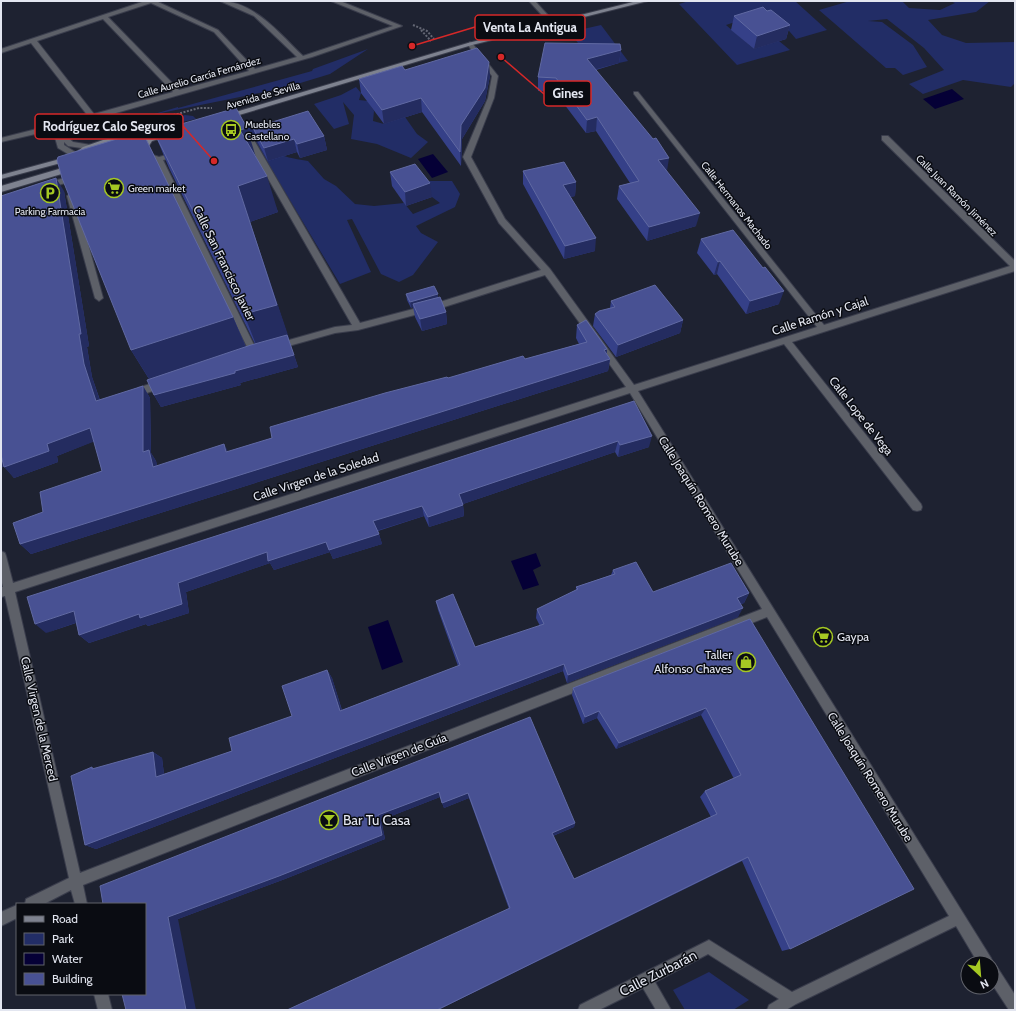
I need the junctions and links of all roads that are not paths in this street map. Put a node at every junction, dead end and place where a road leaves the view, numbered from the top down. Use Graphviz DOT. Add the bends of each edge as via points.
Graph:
graph roads {
  1 [pos="151,1"];
  2 [pos="223,1"];
  3 [pos="334,1"];
  4 [pos="532,1"];
  5 [pos="645,1"];
  6 [pos="104,16"];
  7 [pos="553,24"];
  8 [pos="32,40"];
  9 [pos="470,44"];
  10 [pos="1,51"];
  11 [pos="302,58"];
  12 [pos="254,72"];
  13 [pos="178,93"];
  14 [pos="636,94"];
  15 [pos="92,117"];
  16 [pos="218,118"];
  17 [pos="57,130"];
  18 [pos="175,131"];
  19 [pos="239,135"];
  20 [pos="885,138"];
  21 [pos="149,139"];
  22 [pos="1,140"];
  23 [pos="88,147"];
  24 [pos="188,150"];
  25 [pos="140,154"];
  26 [pos="75,156"];
  27 [pos="160,159"];
  28 [pos="78,166"];
  29 [pos="93,167"];
  30 [pos="1,177"];
  31 [pos="73,178"];
  32 [pos="37,188"];
  33 [pos="1,189"];
  34 [pos="1012,268"];
  35 [pos="547,271"];
  36 [pos="1015,278"];
  37 [pos="99,298"];
  38 [pos="358,327"];
  39 [pos="822,328"];
  40 [pos="786,340"];
  41 [pos="171,381"];
  42 [pos="632,389"];
  43 [pos="141,391"];
  44 [pos="917,507"];
  45 [pos="1,556"];
  46 [pos="5,591"];
  47 [pos="769,611"];
  48 [pos="76,882"];
  49 [pos="33,903"];
  50 [pos="81,903"];
  51 [pos="16,912"];
  52 [pos="1,919"];
  53 [pos="957,919"];
  54 [pos="981,955"];
  55 [pos="646,979"];
  56 [pos="1000,984"];
  57 [pos="101,995"];
  58 [pos="791,999"];
  59 [pos="1015,1007"];
  60 [pos="105,1010"];
  61 [pos="585,1010"];
  62 [pos="664,1010"];
  63 [pos="774,1010"];
  1 -- 6 [label="street"];
  1 -- 12 [label="street" via="216,31"];
  2 -- 11 [label="street" via="256,15"];
  3 -- 11 [label="street, Calle Aurelio García Fernández" via="399,26"];
  4 -- 7 [label="street"];
  5 -- 7 [label="main road, Avenida de Sevilla"];
  6 -- 8 [label="street"];
  6 -- 13 [label="street"];
  7 -- 9 [label="main road, Avenida de Sevilla"];
  8 -- 10 [label="street"];
  8 -- 15 [label="street"];
  9 -- 16 [label="main road, Avenida de Sevilla"];
  9 -- 35 [label="street, Calle Joaquín Romero Murube" via="495,76 491,98 467,157 502,221"];
  11 -- 12 [label="street, Calle Aurelio García Fernández"];
  12 -- 13 [label="street, Calle Aurelio García Fernández"];
  13 -- 15 [label="street, Calle Aurelio García Fernández"];
  14 -- 39 [label="street, Calle Hermanos Machado"];
  15 -- 17 [label="street, Calle Aurelio García Fernández"];
  17 -- 22 [label="street, Calle Aurelio García Fernández"];
  17 -- 23 [label="street" via="71,144"];
  17 -- 26 [label="street" via="61,146"];
  18 -- 21 [label="main road"];
  19 -- 38 [label="street" via="246,133"];
  20 -- 34 [label="street, Calle Juan Ramón Jiménez"];
  21 -- 23 [label="main road" via="127,137"];
  21 -- 25 [label="main road"];
  23 -- 26 [label="main road"];
  24 -- 27 [label="street"];
  25 -- 27 [label="street"];
  25 -- 29 [label="main road"];
  26 -- 28 [label="main road"];
  26 -- 30 [label="main road"];
  27 -- 38 [label="street, Calle San Francisco Javier" via="258,352 335,330"];
  28 -- 29 [label="main road"];
  28 -- 33 [label="main road"];
  29 -- 31 [label="street"];
  31 -- 32 [label="street"];
  31 -- 37 [label="street" via="71,196"];
  34 -- 36 [label="street, Calle Juan Ramón Jiménez"];
  34 -- 39 [label="street, Calle Ramón y Cajal"];
  35 -- 38 [label="street" via="441,305"];
  35 -- 42 [label="street, Calle Joaquín Romero Murube"];
  39 -- 40 [label="street, Calle Ramón y Cajal"];
  40 -- 42 [label="street, Calle Ramón y Cajal"];
  40 -- 44 [label="street, Calle Lope de Vega"];
  41 -- 43 [label="street"];
  42 -- 46 [label="street, Calle Virgen de la Soledad"];
  42 -- 47 [label="street, Calle Joaquín Romero Murube"];
  45 -- 46 [label="street, Calle Virgen de la Merced"];
  46 -- 48 [label="street, Calle Virgen de la Merced"];
  47 -- 48 [label="street, Calle Virgen de Guía"];
  47 -- 53 [label="street, Calle Joaquín Romero Murube"];
  48 -- 49 [label="street, Calle Virgen de Guía"];
  48 -- 50 [label="street, Calle Virgen de la Merced"];
  51 -- 52 [label="street"];
  53 -- 54 [label="street, Calle Joaquín Romero Murube"];
  53 -- 58 [label="street"];
  55 -- 58 [label="street, Calle Zurbarán" via="708,948"];
  55 -- 61 [label="street, Calle Zurbarán"];
  55 -- 62 [label="street"];
  56 -- 59 [label="street"];
  57 -- 60 [label="street"];
  58 -- 63 [label="street"];
}
